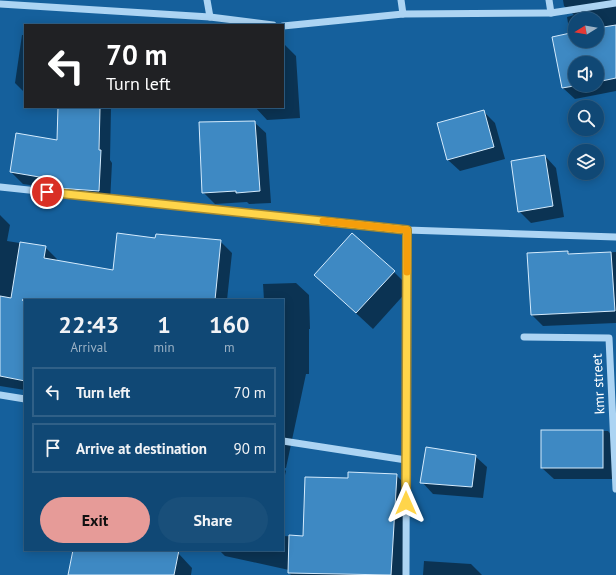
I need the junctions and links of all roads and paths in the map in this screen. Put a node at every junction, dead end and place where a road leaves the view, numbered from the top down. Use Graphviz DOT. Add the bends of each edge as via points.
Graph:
graph roads {
  1 [pos="207,0"];
  2 [pos="401,0"];
  3 [pos="549,0"];
  4 [pos="616,3"];
  5 [pos="0,4"];
  6 [pos="551,13"];
  7 [pos="403,14"];
  8 [pos="210,17"];
  9 [pos="265,24"];
  10 [pos="284,26"];
  11 [pos="0,187"];
  12 [pos="407,230"];
  13 [pos="616,237"];
  14 [pos="524,337"];
  15 [pos="0,396"];
  16 [pos="24,400"];
  17 [pos="284,441"];
  18 [pos="406,460"];
  19 [pos="616,489"];
  20 [pos="406,575"];
  1 -- 8 [label="street"];
  2 -- 7 [label="street"];
  3 -- 6 [label="street"];
  4 -- 6 [label="street"];
  5 -- 8 [label="street"];
  6 -- 7 [label="street"];
  7 -- 10 [label="street"];
  8 -- 9 [label="street"];
  11 -- 12 [label="street"];
  12 -- 13 [label="street"];
  12 -- 18 [label="street"];
  14 -- 19 [label="street, kmr street" via="609,338"];
  15 -- 16 [label="street"];
  17 -- 18 [label="street"];
  18 -- 20 [label="street"];
}
